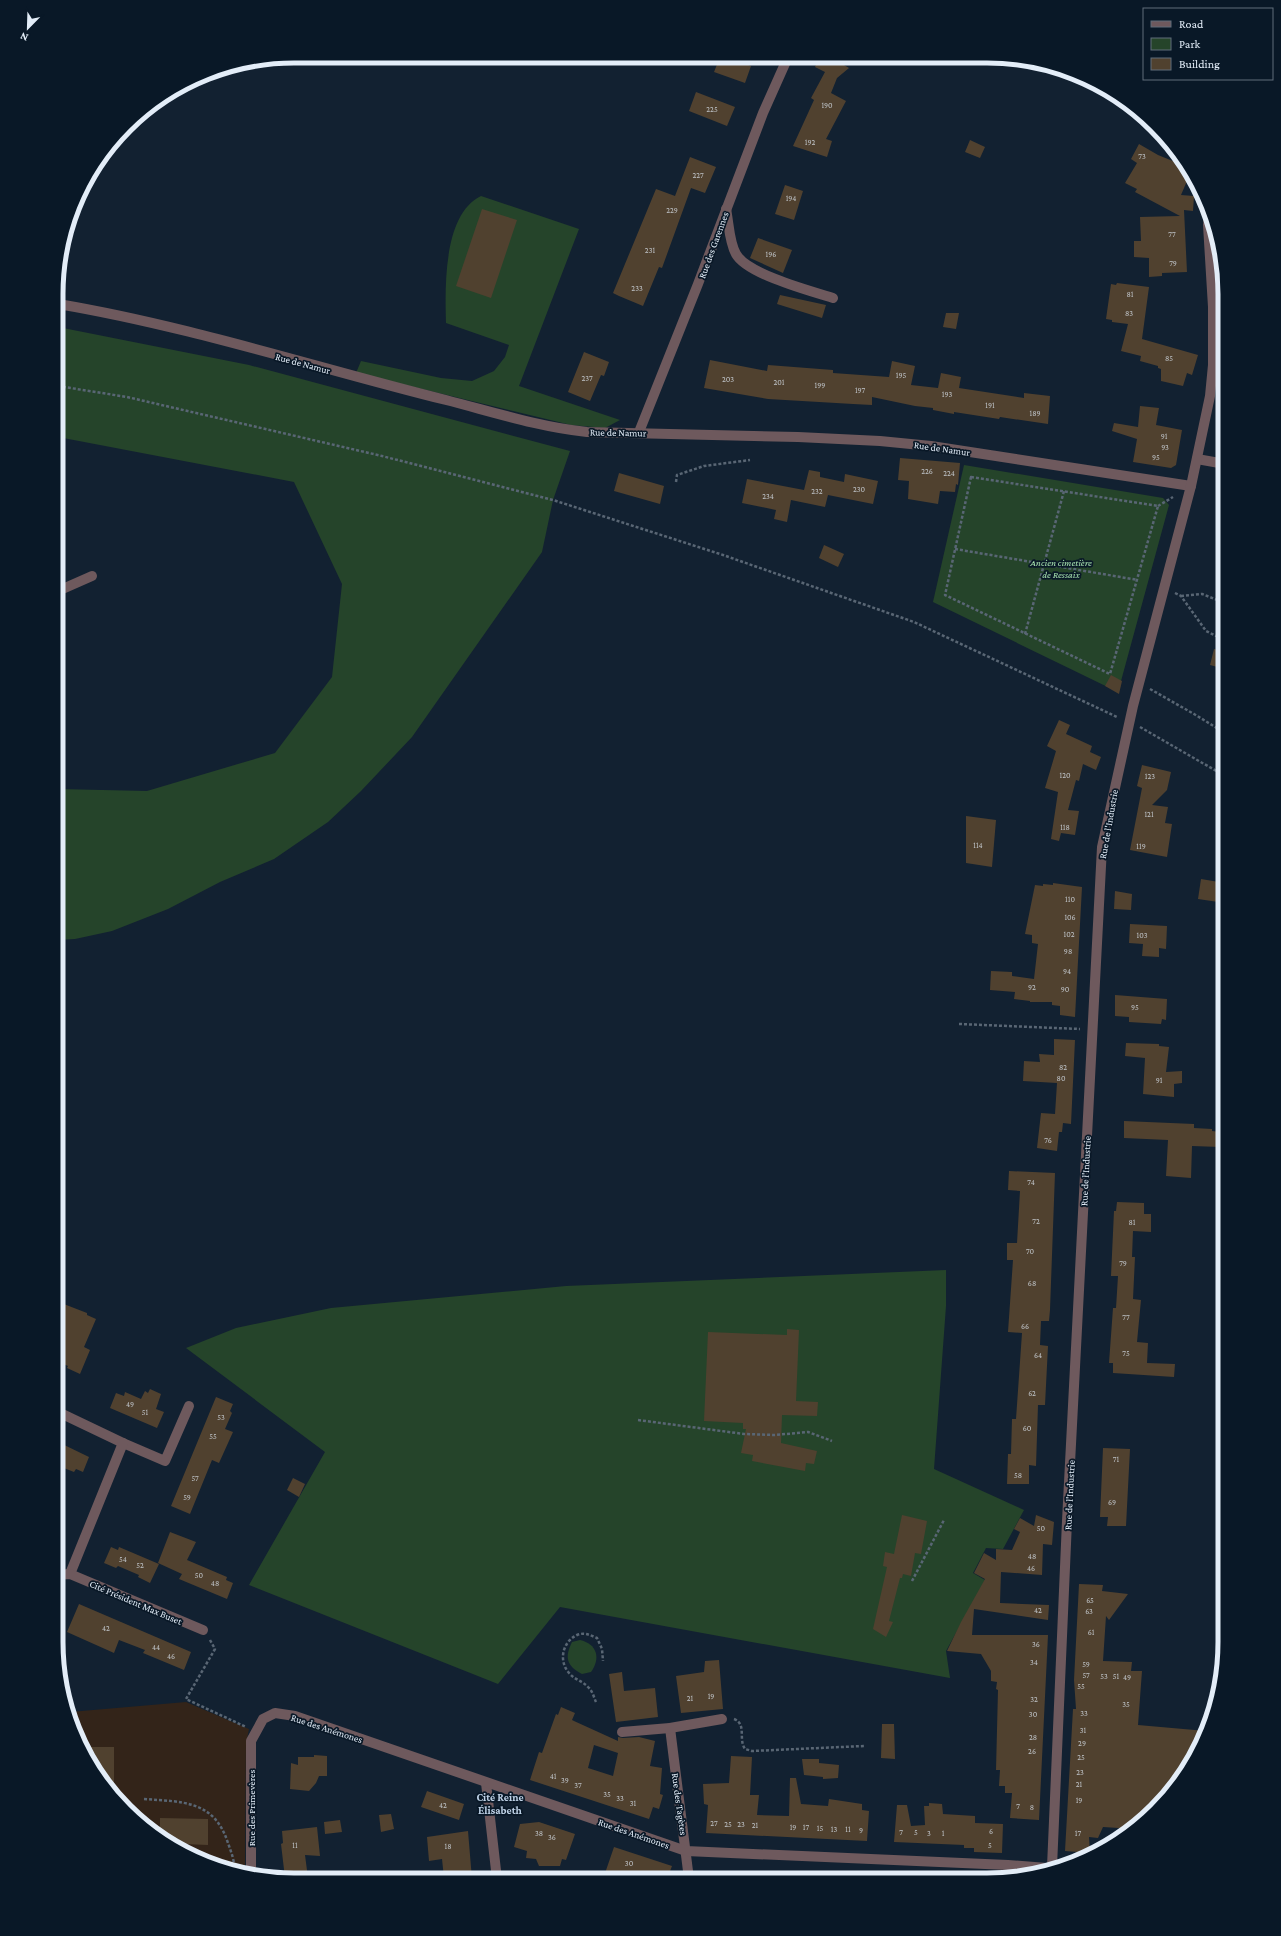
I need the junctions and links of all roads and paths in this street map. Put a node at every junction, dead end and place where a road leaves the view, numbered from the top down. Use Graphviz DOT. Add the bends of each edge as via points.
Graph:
graph roads {
  1 [pos="785,63"];
  2 [pos="726,209"];
  3 [pos="1208,228"];
  4 [pos="833,298"];
  5 [pos="63,305"];
  6 [pos="1213,307"];
  7 [pos="1218,308"];
  8 [pos="63,387"];
  9 [pos="639,432"];
  10 [pos="1197,459"];
  11 [pos="750,460"];
  12 [pos="1218,463"];
  13 [pos="676,482"];
  14 [pos="1191,486"];
  15 [pos="1064,491"];
  16 [pos="955,549"];
  17 [pos="1044,564"];
  18 [pos="92,576"];
  19 [pos="1138,580"];
  20 [pos="63,589"];
  21 [pos="1218,600"];
  22 [pos="1025,634"];
  23 [pos="1218,635"];
  24 [pos="1139,683"];
  25 [pos="1129,722"];
  26 [pos="1218,729"];
  27 [pos="1218,772"];
  28 [pos="959,1024"];
  29 [pos="1092,1029"];
  30 [pos="189,1406"];
  31 [pos="63,1413"];
  32 [pos="638,1420"];
  33 [pos="832,1442"];
  34 [pos="123,1443"];
  35 [pos="944,1520"];
  36 [pos="63,1574"];
  37 [pos="70,1574"];
  38 [pos="912,1581"];
  39 [pos="203,1630"];
  40 [pos="603,1661"];
  41 [pos="596,1702"];
  42 [pos="722,1719"];
  43 [pos="670,1728"];
  44 [pos="622,1732"];
  45 [pos="254,1736"];
  46 [pos="864,1746"];
  47 [pos="486,1783"];
  48 [pos="144,1799"];
  49 [pos="686,1851"];
  50 [pos="1052,1864"];
  51 [pos="234,1865"];
  52 [pos="1038,1867"];
  53 [pos="251,1869"];
  54 [pos="496,1873"];
  55 [pos="688,1873"];
  1 -- 2 [label="street, Rue des Garennes" via="764,109"];
  2 -- 4 [label="street" via="736,254 743,263 767,276"];
  2 -- 9 [label="street, Rue des Garennes"];
  3 -- 6 [label="street, Rue de l'Industrie"];
  5 -- 9 [label="street, Rue de Namur" via="179,329 532,423 587,432"];
  6 -- 7 [label="street"];
  6 -- 10 [label="street, Rue de l'Industrie" via="1210,396"];
  8 -- 25 [label="path" via="126,397 382,456 553,500 723,555 914,622"];
  9 -- 14 [label="street, Rue de Namur" via="902,443"];
  10 -- 12 [label="street"];
  10 -- 14 [label="street, Rue de l'Industrie"];
  11 -- 13 [label="path" via="704,466 678,474"];
  14 -- 24 [label="street, Rue de l'Industrie"];
  15 -- 16 [label="path" via="971,477"];
  15 -- 17 [label="path"];
  15 -- 19 [label="path" via="1158,506"];
  16 -- 17 [label="path"];
  16 -- 22 [label="path" via="945,595"];
  17 -- 19 [label="path"];
  17 -- 22 [label="path"];
  18 -- 20 [label="street"];
  19 -- 22 [label="path" via="1110,674"];
  21 -- 23 [label="path" via="1202,594 1181,596 1206,631"];
  24 -- 25 [label="street, Rue de l'Industrie"];
  24 -- 26 [label="path"];
  25 -- 27 [label="path"];
  25 -- 29 [label="street, Rue de l'Industrie" via="1102,847"];
  28 -- 29 [label="path"];
  29 -- 50 [label="street, Rue de l'Industrie"];
  30 -- 34 [label="street" via="165,1460"];
  31 -- 34 [label="street"];
  32 -- 33 [label="path" via="744,1434 808,1432"];
  34 -- 37 [label="street"];
  35 -- 38 [label="path"];
  36 -- 37 [label="street, Cité Président Max Buset"];
  37 -- 39 [label="street, Cité Président Max Buset"];
  39 -- 45 [label="path" via="215,1649 186,1699"];
  40 -- 41 [label="path" via="602,1649 597,1638 587,1634 578,1634 564,1646 565,1667 570,1675 582,1681 591,1690"];
  42 -- 43 [label="street"];
  42 -- 46 [label="path" via="732,1718 742,1726 741,1744 745,1749"];
  43 -- 44 [label="street"];
  43 -- 49 [label="street, Rue des Tagètes"];
  45 -- 47 [label="street, Rue des Anémones" via="263,1719 275,1713 295,1716"];
  45 -- 53 [label="street, Rue des Primevères"];
  47 -- 49 [label="street, Rue des Anémones"];
  47 -- 54 [label="street"];
  48 -- 51 [label="path" via="187,1803 210,1813 225,1833"];
  49 -- 52 [label="street, Rue des Anémones"];
  49 -- 55 [label="street, Rue des Tagètes"];
}
